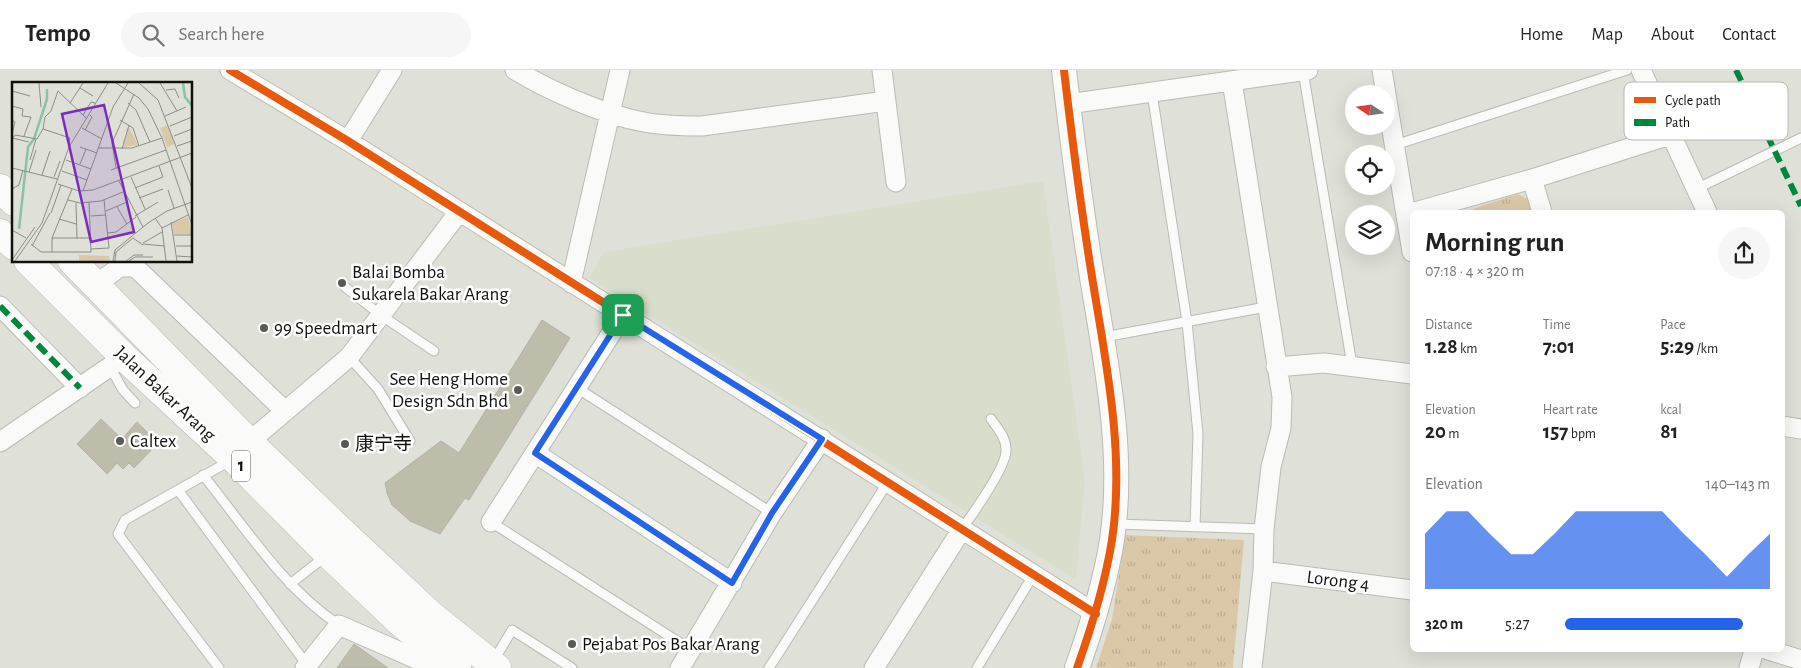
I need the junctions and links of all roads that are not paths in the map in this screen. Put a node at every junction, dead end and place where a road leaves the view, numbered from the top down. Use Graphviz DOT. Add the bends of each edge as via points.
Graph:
graph roads {
  1 [pos="230,70"];
  2 [pos="392,70"];
  3 [pos="515,70"];
  4 [pos="620,70"];
  5 [pos="882,70"];
  6 [pos="1064,70"];
  7 [pos="1306,70"];
  8 [pos="1382,70"];
  9 [pos="1627,70"];
  10 [pos="1641,70"];
  11 [pos="1232,81"];
  12 [pos="1646,82"];
  13 [pos="1152,93"];
  14 [pos="886,101"];
  15 [pos="1068,104"];
  16 [pos="611,112"];
  17 [pos="1801,138"];
  18 [pos="1654,140"];
  19 [pos="1672,140"];
  20 [pos="348,141"];
  21 [pos="1395,145"];
  22 [pos="1532,179"];
  23 [pos="896,182"];
  24 [pos="0,188"];
  25 [pos="1696,189"];
  26 [pos="12,200"];
  27 [pos="1411,210"];
  28 [pos="1426,210"];
  29 [pos="1541,210"];
  30 [pos="1706,210"];
  31 [pos="459,212"];
  32 [pos="0,233"];
  33 [pos="12,244"];
  34 [pos="29,262"];
  35 [pos="73,262"];
  36 [pos="571,283"];
  37 [pos="95,285"];
  38 [pos="345,286"];
  39 [pos="0,306"];
  40 [pos="1266,307"];
  41 [pos="623,315"];
  42 [pos="382,316"];
  43 [pos="1187,322"];
  44 [pos="1102,337"];
  45 [pos="434,351"];
  46 [pos="349,357"];
  47 [pos="117,362"];
  48 [pos="1352,365"];
  49 [pos="1276,367"];
  50 [pos="1410,374"];
  51 [pos="80,388"];
  52 [pos="577,388"];
  53 [pos="135,403"];
  54 [pos="284,411"];
  55 [pos="990,419"];
  56 [pos="1785,426"];
  57 [pos="1801,429"];
  58 [pos="822,439"];
  59 [pos="410,441"];
  60 [pos="0,442"];
  61 [pos="241,451"];
  62 [pos="535,453"];
  63 [pos="203,475"];
  64 [pos="888,482"];
  65 [pos="178,490"];
  66 [pos="772,513"];
  67 [pos="491,522"];
  68 [pos="1113,524"];
  69 [pos="1194,527"];
  70 [pos="962,529"];
  71 [pos="1264,529"];
  72 [pos="328,554"];
  73 [pos="1263,571"];
  74 [pos="1034,574"];
  75 [pos="732,583"];
  76 [pos="290,584"];
  77 [pos="1410,590"];
  78 [pos="1096,614"];
  79 [pos="339,625"];
  80 [pos="691,650"];
  81 [pos="1753,652"];
  82 [pos="1775,652"];
  83 [pos="1801,660"];
  84 [pos="494,666"];
  85 [pos="306,667"];
  86 [pos="219,668"];
  87 [pos="437,668"];
  88 [pos="457,668"];
  89 [pos="572,668"];
  90 [pos="680,668"];
  91 [pos="769,668"];
  92 [pos="874,668"];
  93 [pos="977,668"];
  94 [pos="1077,668"];
  95 [pos="1252,668"];
  96 [pos="1749,668"];
  1 -- 20 [label="street"];
  2 -- 20 [label="street"];
  3 -- 16 [label="street" via="546,88"];
  4 -- 16 [label="street"];
  5 -- 14 [label="street"];
  6 -- 15 [label="street"];
  7 -- 11 [label="street"];
  7 -- 48 [label="lane"];
  8 -- 21 [label="street"];
  9 -- 21 [label="lane"];
  10 -- 12 [label="street"];
  11 -- 13 [label="street"];
  11 -- 40 [label="street"];
  13 -- 15 [label="street"];
  13 -- 43 [label="lane"];
  14 -- 16 [label="street" via="702,126 642,122"];
  14 -- 23 [label="street"];
  15 -- 44 [label="street"];
  16 -- 36 [label="street"];
  17 -- 25 [label="lane"];
  18 -- 22 [label="street"];
  19 -- 25 [label="street"];
  20 -- 31 [label="street"];
  21 -- 27 [label="street"];
  22 -- 28 [label="street"];
  22 -- 29 [label="street"];
  24 -- 26 [label="main road"];
  25 -- 30 [label="street"];
  31 -- 36 [label="street"];
  31 -- 42 [label="street"];
  32 -- 33 [label="main road"];
  34 -- 47 [label="main road, Jalan Bakar Arang / 1"];
  35 -- 37 [label="main road, Jalan Bakar Arang / 1"];
  36 -- 41 [label="street"];
  37 -- 54 [label="street" via="120,267 135,267"];
  37 -- 61 [label="main road, Jalan Bakar Arang / 1"];
  38 -- 42 [label="lane"];
  39 -- 51 [label="street"];
  40 -- 43 [label="lane"];
  40 -- 49 [label="street"];
  41 -- 52 [label="street"];
  41 -- 58 [label="street"];
  42 -- 45 [label="lane"];
  42 -- 46 [label="street"];
  43 -- 44 [label="lane"];
  43 -- 69 [label="lane" via="1198,434"];
  44 -- 68 [label="street" via="1114,438"];
  46 -- 54 [label="street"];
  46 -- 59 [label="lane" via="378,389"];
  47 -- 51 [label="street"];
  47 -- 53 [label="lane" via="123,390"];
  47 -- 61 [label="main road, Jalan Bakar Arang / 1"];
  48 -- 49 [label="street" via="1300,363"];
  48 -- 50 [label="street"];
  49 -- 71 [label="street" via="1282,414 1271,467"];
  51 -- 60 [label="street"];
  52 -- 62 [label="street"];
  52 -- 66 [label="lane"];
  54 -- 61 [label="street"];
  55 -- 70 [label="lane" via="1004,438 1007,453 980,505"];
  56 -- 57 [label="street"];
  58 -- 64 [label="street"];
  58 -- 66 [label="street"];
  61 -- 63 [label="lane"];
  61 -- 72 [label="main road, Jalan Bakar Arang / 1"];
  61 -- 84 [label="main road, Jalan Bakar Arang / 1" via="430,615"];
  62 -- 67 [label="street"];
  62 -- 75 [label="street"];
  63 -- 65 [label="lane"];
  63 -- 76 [label="lane"];
  64 -- 70 [label="street"];
  64 -- 91 [label="lane"];
  65 -- 85 [label="lane"];
  65 -- 86 [label="lane" via="125,520 118,534"];
  66 -- 75 [label="street"];
  67 -- 80 [label="lane"];
  68 -- 69 [label="lane"];
  68 -- 78 [label="street"];
  69 -- 71 [label="lane"];
  70 -- 74 [label="street"];
  70 -- 92 [label="street"];
  71 -- 73 [label="street"];
  72 -- 76 [label="lane"];
  72 -- 88 [label="main road, Jalan Bakar Arang / 1" via="402,624"];
  73 -- 77 [label="street, Lorong 4"];
  73 -- 95 [label="street"];
  74 -- 78 [label="street"];
  74 -- 93 [label="lane"];
  75 -- 80 [label="street"];
  76 -- 79 [label="lane"];
  78 -- 94 [label="street"];
  79 -- 85 [label="street"];
  79 -- 87 [label="street"];
  80 -- 90 [label="street"];
  81 -- 96 [label="street"];
  82 -- 83 [label="street"];
  84 -- 89 [label="lane" via="512,630"];
}
